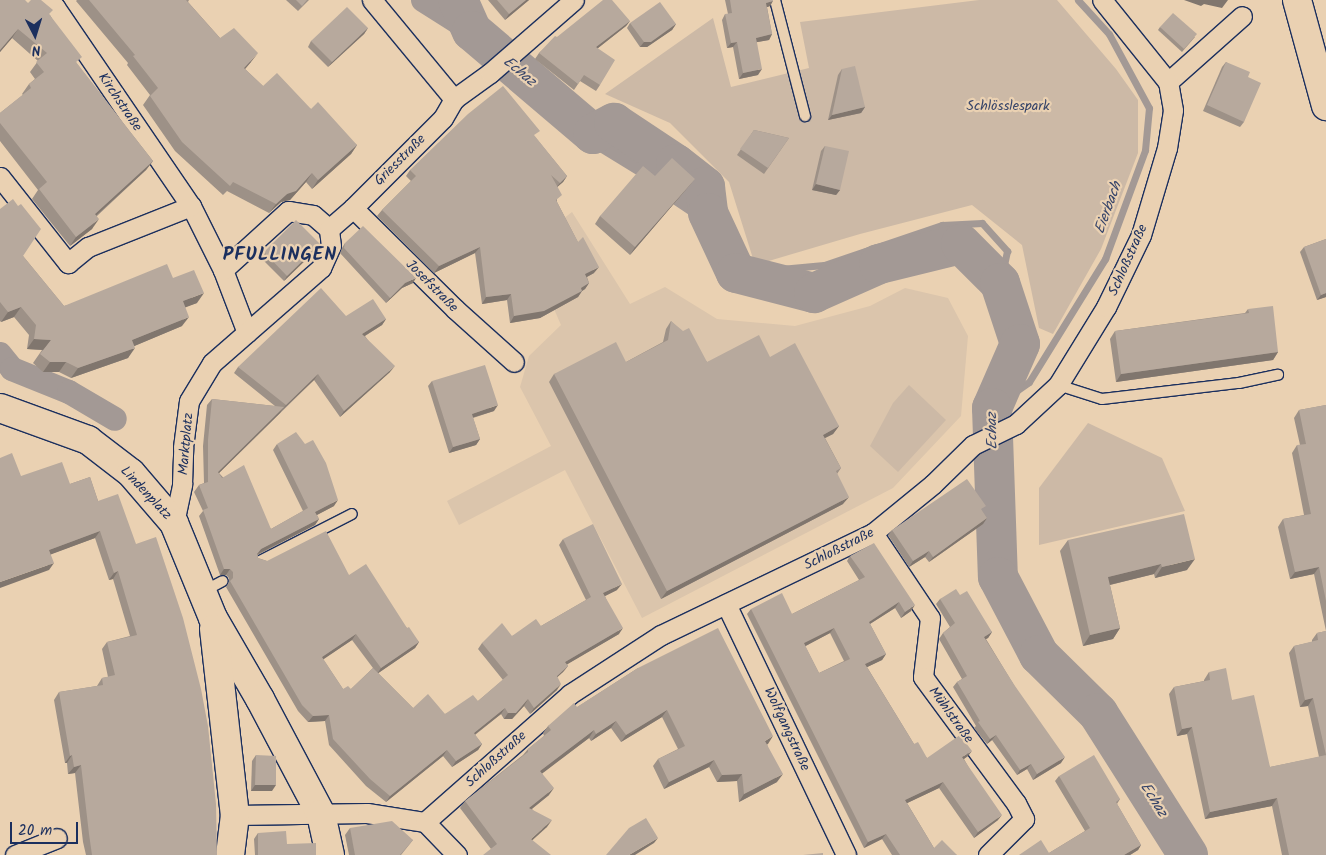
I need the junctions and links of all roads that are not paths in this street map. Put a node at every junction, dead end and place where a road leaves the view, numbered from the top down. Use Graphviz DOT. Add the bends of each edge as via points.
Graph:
graph roads {
  1 [pos="48,0"];
  2 [pos="372,0"];
  3 [pos="574,0"];
  4 [pos="775,0"];
  5 [pos="1102,0"];
  6 [pos="1297,0"];
  7 [pos="1242,16"];
  8 [pos="1168,82"];
  9 [pos="454,99"];
  10 [pos="1326,106"];
  11 [pos="805,116"];
  12 [pos="0,177"];
  13 [pos="190,206"];
  14 [pos="354,208"];
  15 [pos="329,228"];
  16 [pos="224,270"];
  17 [pos="247,332"];
  18 [pos="514,362"];
  19 [pos="1278,374"];
  20 [pos="1058,385"];
  21 [pos="0,408"];
  22 [pos="352,514"];
  23 [pos="174,523"];
  24 [pos="873,533"];
  25 [pos="260,561"];
  26 [pos="726,604"];
  27 [pos="213,618"];
  28 [pos="321,814"];
  29 [pos="235,815"];
  30 [pos="424,822"];
  31 [pos="57,838"];
  32 [pos="15,855"];
  33 [pos="230,855"];
  34 [pos="330,855"];
  35 [pos="457,855"];
  36 [pos="846,855"];
  37 [pos="988,855"];
  1 -- 13 [label="street, Kirchstraße"];
  2 -- 9 [label="street"];
  3 -- 9 [label="street, Griesstraße" via="490,73"];
  4 -- 11 [label="lane"];
  5 -- 8 [label="street, Schloßstraße"];
  6 -- 10 [label="main road"];
  7 -- 8 [label="street"];
  8 -- 20 [label="street, Schloßstraße" via="1173,110 1168,148 1141,235 1106,307"];
  9 -- 14 [label="street, Griesstraße" via="443,118"];
  12 -- 13 [label="street" via="68,263 88,247"];
  13 -- 16 [label="street"];
  14 -- 15 [label="street, Griesstraße"];
  14 -- 18 [label="street, Josefstraße" via="455,309"];
  15 -- 16 [label="street" via="313,215 288,211"];
  15 -- 17 [label="street" via="331,246 321,268"];
  16 -- 17 [label="street"];
  17 -- 23 [label="street, Marktplatz" via="212,363 189,401 182,484"];
  19 -- 20 [label="lane" via="1239,383 1102,399"];
  20 -- 24 [label="street, Schloßstraße" via="1016,424 973,445 933,484"];
  21 -- 23 [label="main road, Lindenplatz" via="88,440 132,472"];
  22 -- 25 [label="lane"];
  23 -- 27 [label="main road, Lindenplatz" via="213,586"];
  24 -- 26 [label="street, Schloßstraße"];
  24 -- 37 [label="street, Mühlstraße" via="930,618 923,677 1016,803 1024,819"];
  26 -- 30 [label="street, Schloßstraße" via="661,635 570,694"];
  26 -- 36 [label="street, Wolfgangstraße"];
  27 -- 28 [label="main road, Lindenplatz" via="260,698"];
  27 -- 29 [label="main road, Lindenplatz"];
  28 -- 29 [label="street"];
  28 -- 30 [label="street" via="367,813"];
  28 -- 34 [label="main road, Lindenplatz"];
  29 -- 33 [label="main road, Lindenplatz"];
  30 -- 35 [label="street"];
  31 -- 32 [label="street"];
}
